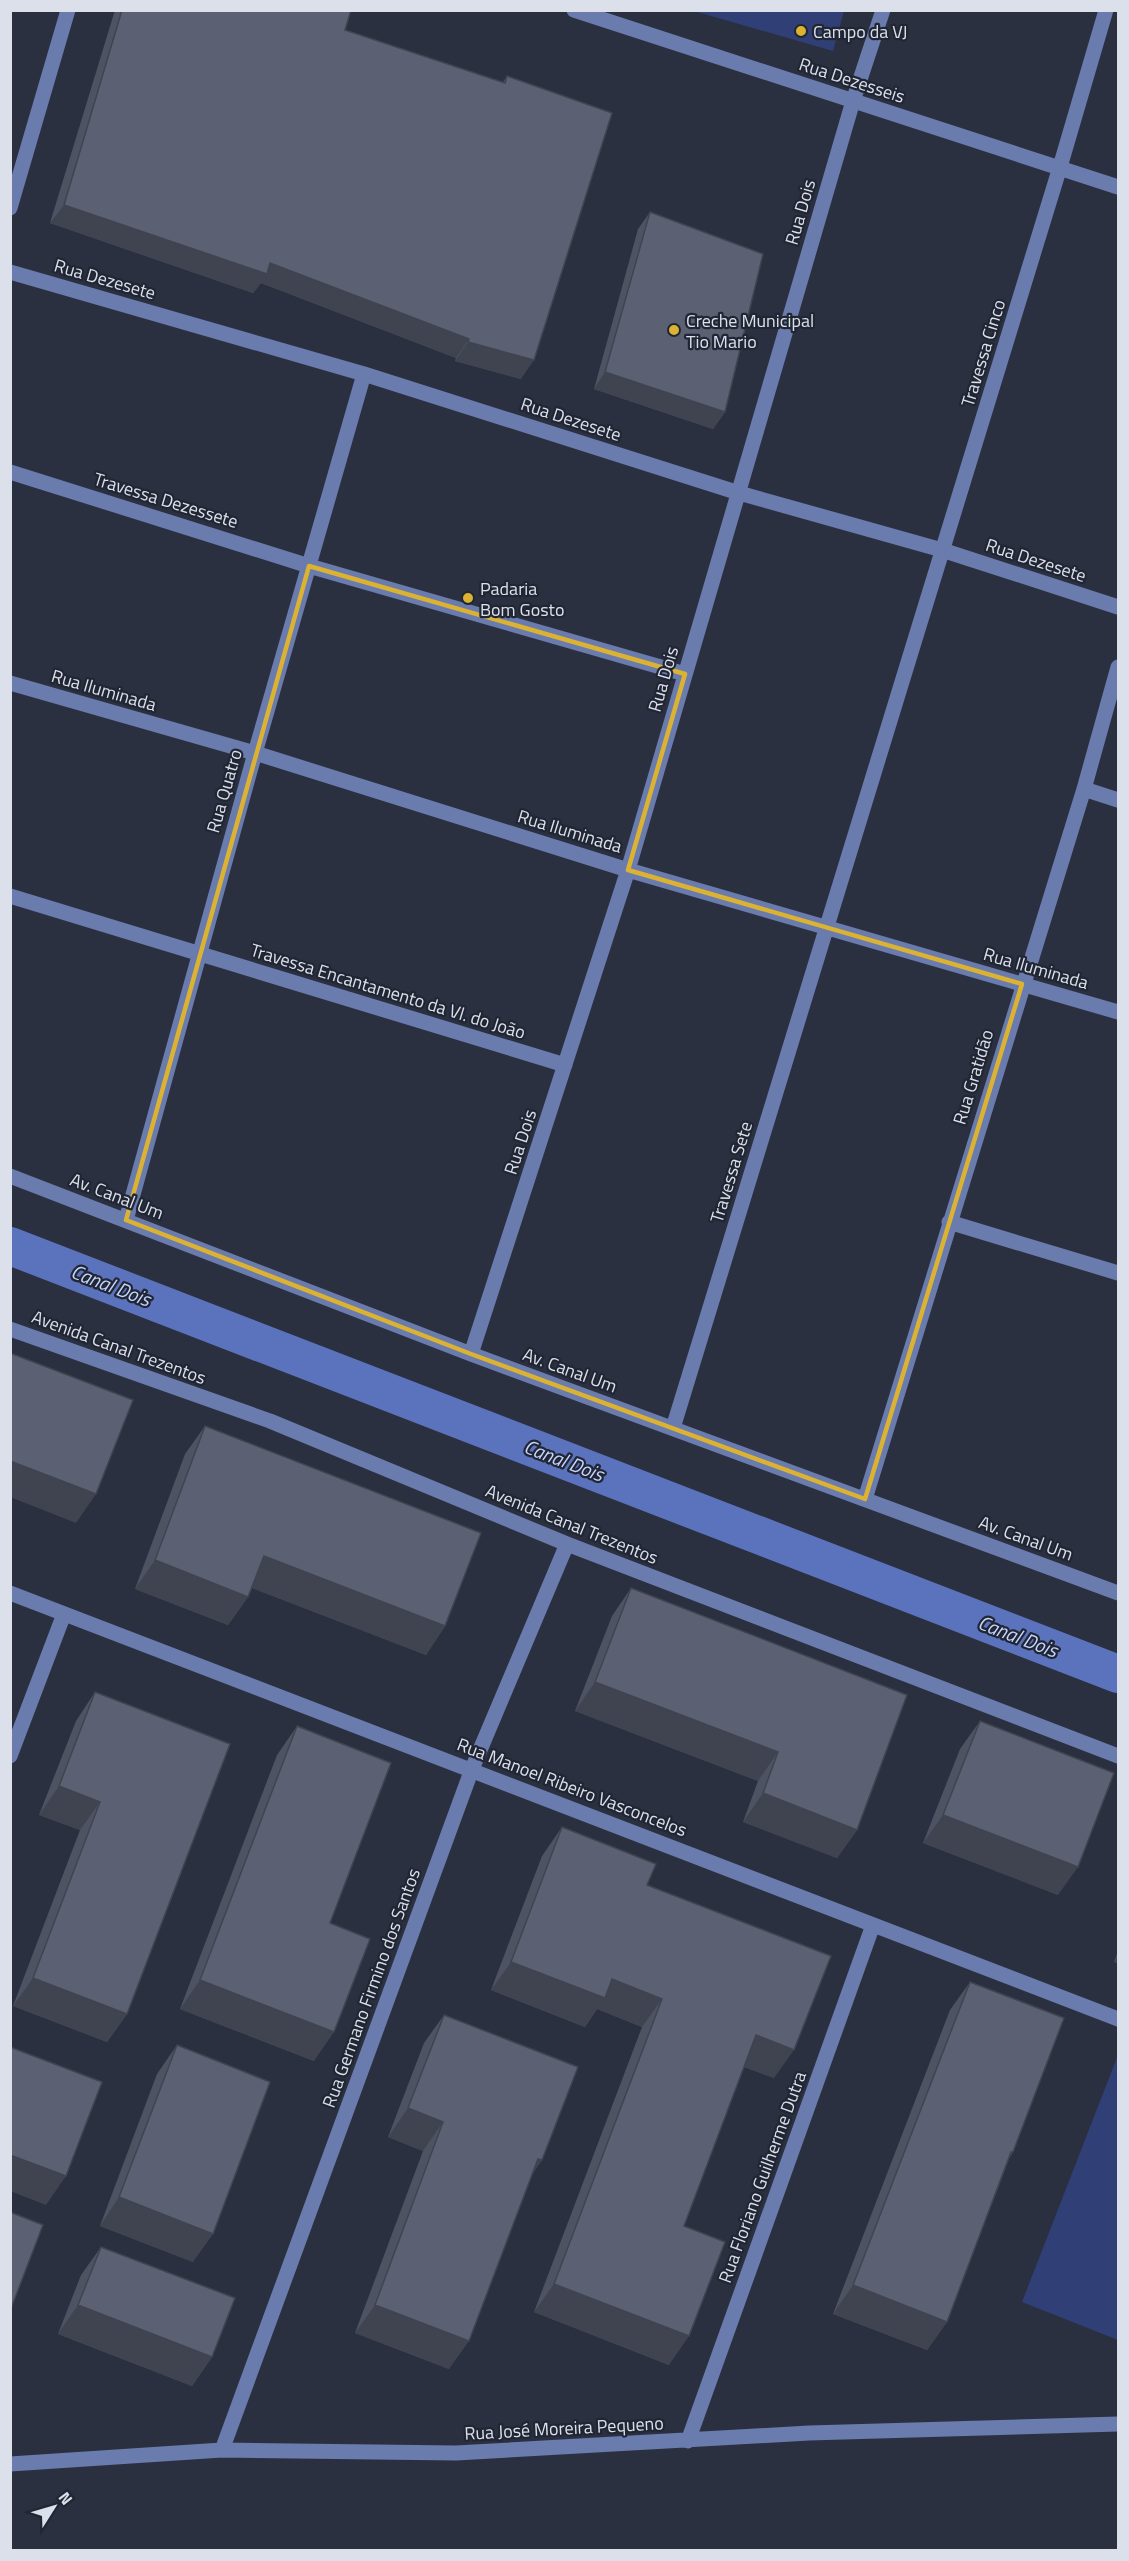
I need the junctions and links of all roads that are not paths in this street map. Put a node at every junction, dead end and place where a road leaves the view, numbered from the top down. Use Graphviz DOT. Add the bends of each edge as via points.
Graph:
graph roads {
  1 [pos="68,10"];
  2 [pos="574,10"];
  3 [pos="883,10"];
  4 [pos="1106,10"];
  5 [pos="853,101"];
  6 [pos="1060,167"];
  7 [pos="1119,187"];
  8 [pos="10,208"];
  9 [pos="10,272"];
  10 [pos="364,374"];
  11 [pos="10,472"];
  12 [pos="739,493"];
  13 [pos="942,550"];
  14 [pos="309,566"];
  15 [pos="1119,607"];
  16 [pos="1119,667"];
  17 [pos="685,674"];
  18 [pos="10,683"];
  19 [pos="255,753"];
  20 [pos="1084,789"];
  21 [pos="1119,800"];
  22 [pos="628,870"];
  23 [pos="10,896"];
  24 [pos="825,927"];
  25 [pos="199,954"];
  26 [pos="1022,984"];
  27 [pos="1119,1012"];
  28 [pos="565,1065"];
  29 [pos="10,1176"];
  30 [pos="126,1220"];
  31 [pos="950,1222"];
  32 [pos="1119,1273"];
  33 [pos="10,1329"];
  34 [pos="471,1354"];
  35 [pos="673,1428"];
  36 [pos="865,1498"];
  37 [pos="567,1544"];
  38 [pos="10,1593"];
  39 [pos="1119,1593"];
  40 [pos="64,1614"];
  41 [pos="10,1756"];
  42 [pos="1119,1756"];
  43 [pos="472,1769"];
  44 [pos="873,1925"];
  45 [pos="1119,2019"];
  46 [pos="1119,2424"];
  47 [pos="688,2441"];
  48 [pos="222,2450"];
  49 [pos="10,2464"];
  1 -- 8 [label="street"];
  2 -- 5 [label="street, Rua Dezesseis"];
  3 -- 5 [label="street, Rua Dois"];
  4 -- 6 [label="street, Travessa Cinco"];
  5 -- 6 [label="street, Rua Dezesseis"];
  5 -- 12 [label="street, Rua Dois"];
  6 -- 7 [label="street, Rua Dezesseis"];
  6 -- 13 [label="street, Travessa Cinco"];
  9 -- 10 [label="street, Rua Dezesete"];
  10 -- 12 [label="street, Rua Dezesete"];
  10 -- 14 [label="street, Rua Quatro"];
  11 -- 14 [label="street, Travessa Dezessete"];
  12 -- 13 [label="street, Rua Dezesete"];
  12 -- 17 [label="street, Rua Dois"];
  13 -- 15 [label="street, Rua Dezesete"];
  13 -- 24 [label="street, Travessa Cinco"];
  14 -- 17 [label="street, Travessa Dezessete"];
  14 -- 19 [label="street, Rua Quatro"];
  16 -- 20 [label="street, Rua Gratidão"];
  17 -- 22 [label="street, Rua Dois"];
  18 -- 19 [label="street, Rua Iluminada"];
  19 -- 22 [label="street, Rua Iluminada"];
  19 -- 25 [label="street, Rua Quatro"];
  20 -- 21 [label="street"];
  20 -- 26 [label="street, Rua Gratidão"];
  22 -- 24 [label="street, Rua Iluminada"];
  22 -- 28 [label="street, Rua Dois"];
  23 -- 25 [label="street, Travessa Encantamento da Vl. do João"];
  24 -- 26 [label="street, Rua Iluminada"];
  24 -- 35 [label="street, Travessa Sete"];
  25 -- 28 [label="street, Travessa Encantamento da Vl. do João"];
  25 -- 30 [label="street, Rua Quatro"];
  26 -- 27 [label="street, Rua Iluminada"];
  26 -- 31 [label="street, Rua Gratidão"];
  28 -- 34 [label="street, Rua Dois"];
  29 -- 30 [label="street, Av. Canal Um"];
  30 -- 34 [label="street, Av. Canal Um"];
  31 -- 32 [label="street"];
  31 -- 36 [label="street, Rua Gratidão"];
  33 -- 37 [label="street, Avenida Canal Trezentos" via="270,1421"];
  34 -- 35 [label="street, Av. Canal Um"];
  35 -- 36 [label="street, Av. Canal Um"];
  36 -- 39 [label="street, Av. Canal Um"];
  37 -- 42 [label="street, Avenida Canal Trezentos"];
  37 -- 43 [label="street, Rua Germano Firmino dos Santos"];
  38 -- 40 [label="street, Rua Manoel Ribeiro Vasconcelos"];
  40 -- 41 [label="street"];
  40 -- 43 [label="street, Rua Manoel Ribeiro Vasconcelos"];
  43 -- 44 [label="street, Rua Manoel Ribeiro Vasconcelos"];
  43 -- 48 [label="street, Rua Germano Firmino dos Santos"];
  44 -- 45 [label="street, Rua Manoel Ribeiro Vasconcelos"];
  44 -- 47 [label="street, Rua Floriano Guilherme Dutra"];
  46 -- 47 [label="street, Rua José Moreira Pequeno" via="809,2433"];
  47 -- 48 [label="street, Rua José Moreira Pequeno" via="456,2453"];
  48 -- 49 [label="street, Rua José Moreira Pequeno"];
}
